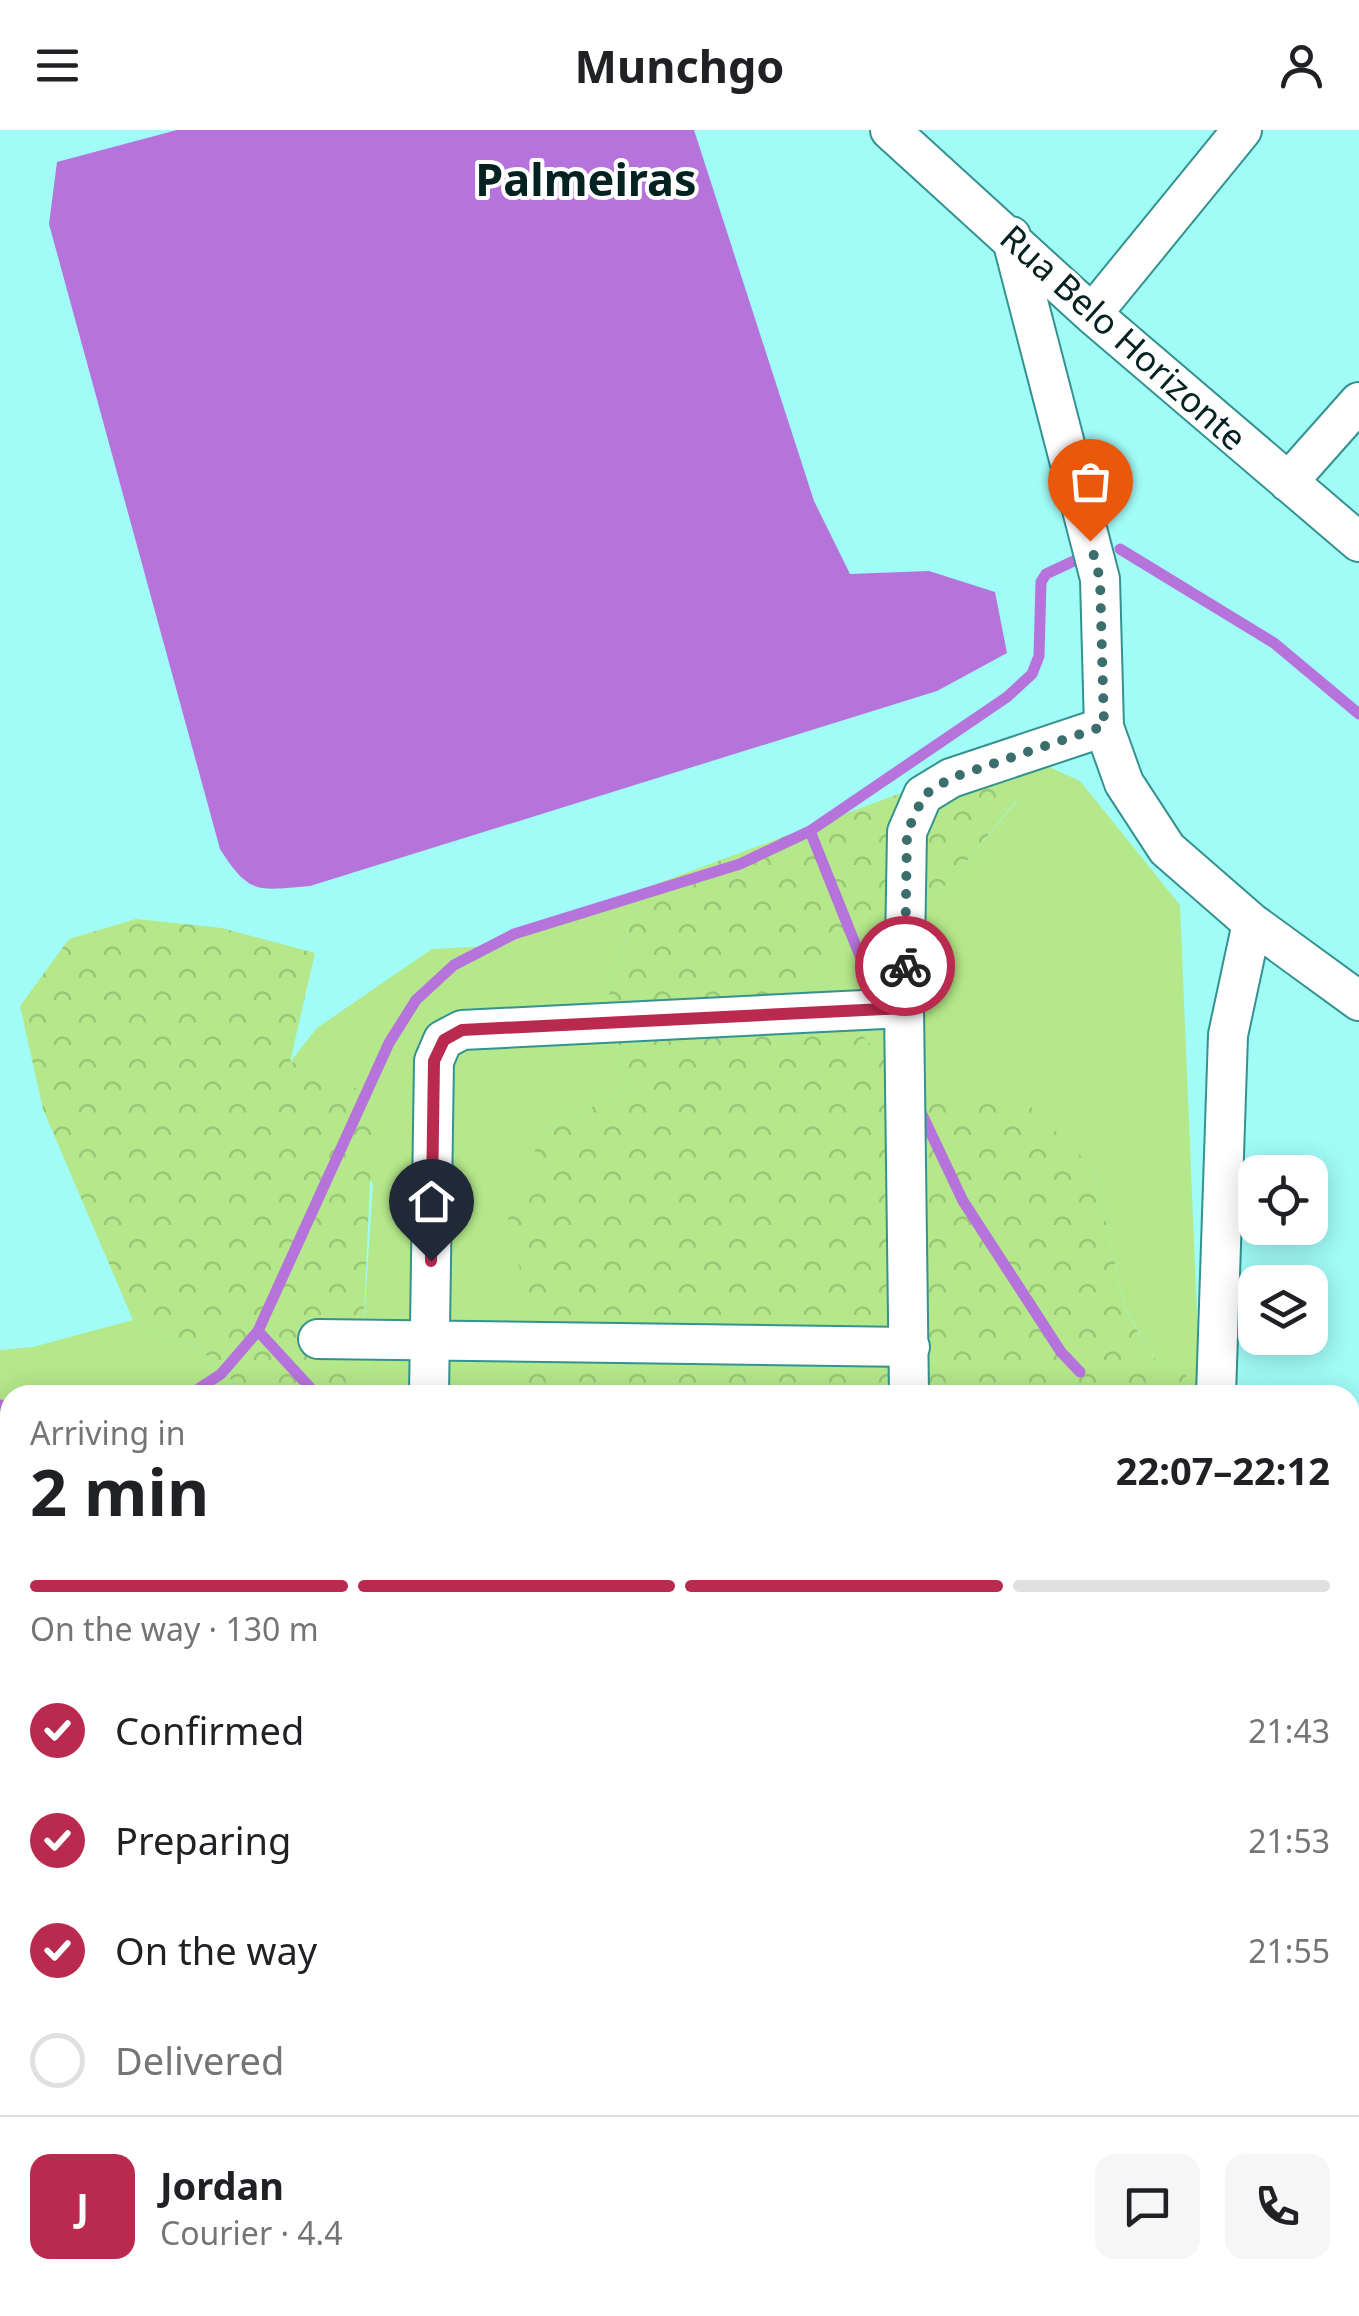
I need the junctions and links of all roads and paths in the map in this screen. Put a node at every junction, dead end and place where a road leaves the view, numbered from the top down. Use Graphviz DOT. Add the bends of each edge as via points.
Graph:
graph roads {
  1 [pos="1242,130"];
  2 [pos="904,135"];
  3 [pos="1011,236"];
  4 [pos="1092,314"];
  5 [pos="1359,402"];
  6 [pos="1288,482"];
  7 [pos="1359,542"];
  8 [pos="1104,726"];
  9 [pos="1252,922"];
  10 [pos="1359,1000"];
  11 [pos="904,1008"];
  12 [pos="318,1339"];
  13 [pos="430,1341"];
  14 [pos="910,1346"];
  15 [pos="429,1385"];
  16 [pos="909,1385"];
  17 [pos="1216,1385"];
  1 -- 4 [label="street"];
  2 -- 3 [label="street, Rua Belo Horizonte"];
  3 -- 4 [label="street, Rua Belo Horizonte"];
  3 -- 8 [label="street" via="1100,579"];
  4 -- 6 [label="street, Rua Belo Horizonte"];
  5 -- 6 [label="street"];
  6 -- 7 [label="street, Rua Belo Horizonte"];
  8 -- 9 [label="street" via="1124,782 1166,849"];
  8 -- 11 [label="street" via="951,778 924,795 907,832"];
  9 -- 10 [label="street"];
  9 -- 17 [label="street" via="1228,1034"];
  11 -- 13 [label="street" via="462,1030 444,1040 434,1061"];
  11 -- 14 [label="street"];
  12 -- 13 [label="street"];
  13 -- 14 [label="street"];
  13 -- 15 [label="street"];
  14 -- 16 [label="street"];
}
